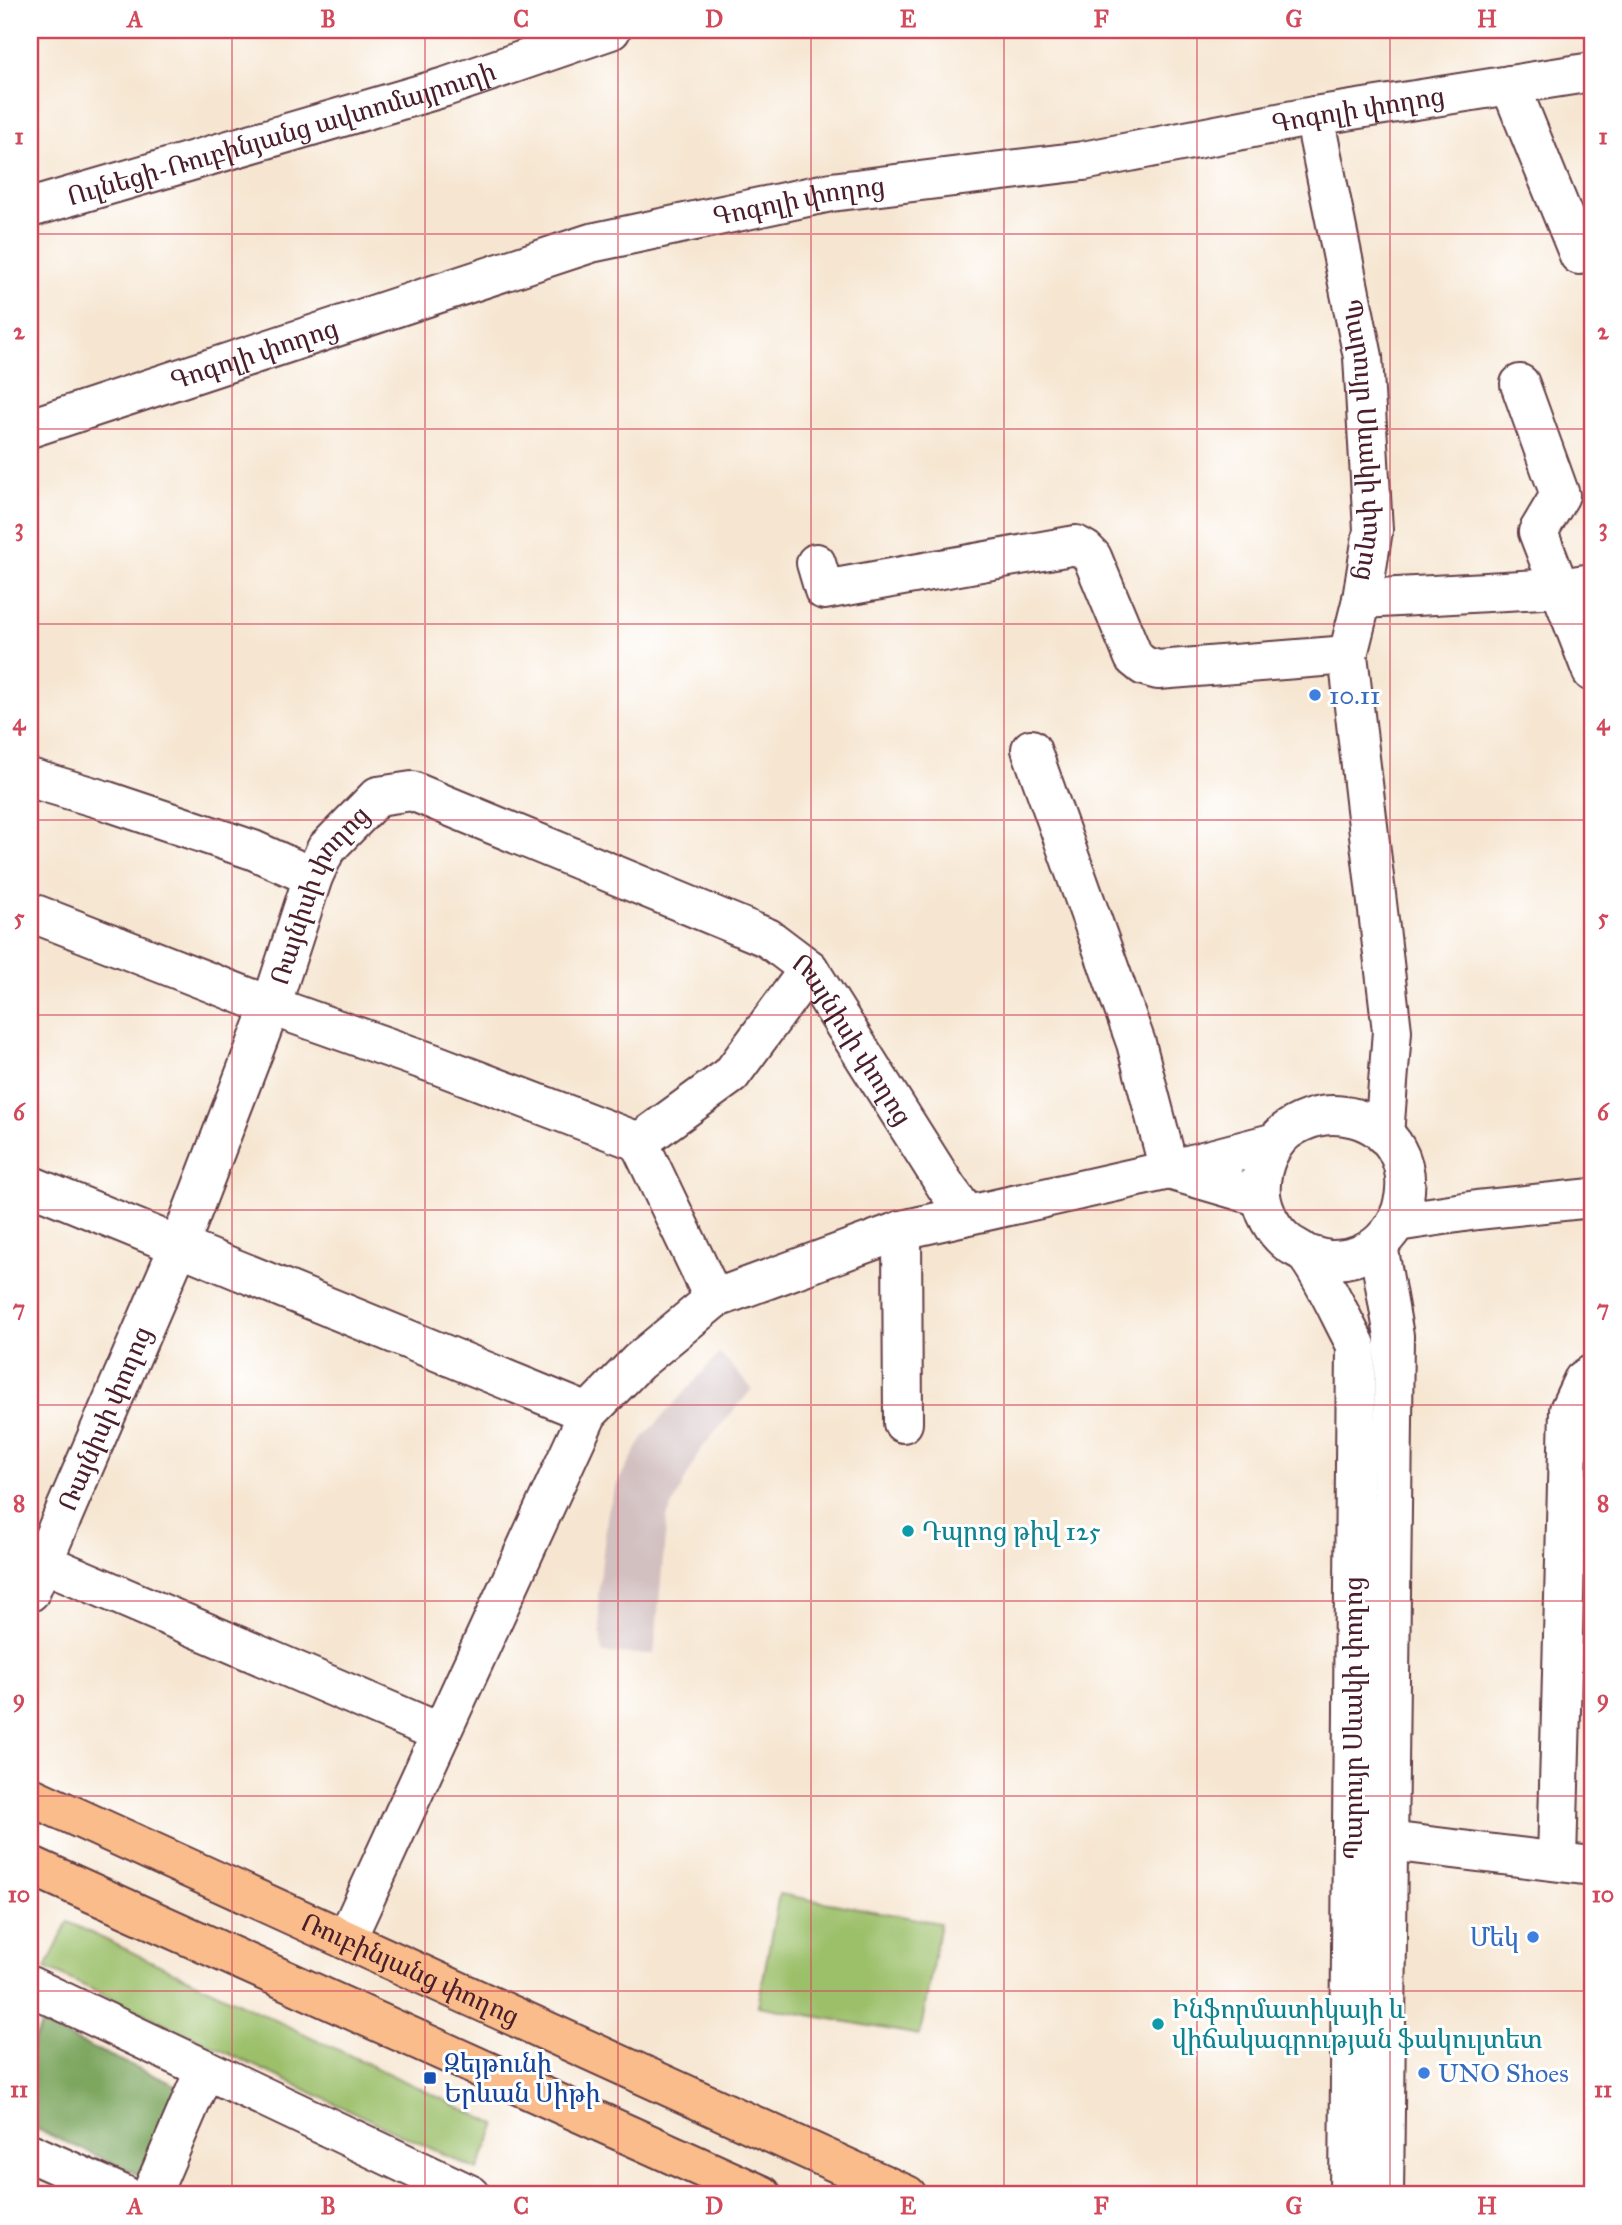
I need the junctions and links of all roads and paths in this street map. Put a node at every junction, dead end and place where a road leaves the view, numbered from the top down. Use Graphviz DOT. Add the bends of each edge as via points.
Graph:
graph roads {
  1 [pos="611,30"];
  2 [pos="1592,72"];
  3 [pos="1510,85"];
  4 [pos="1314,116"];
  5 [pos="30,208"];
  6 [pos="1579,255"];
  7 [pos="1520,384"];
  8 [pos="30,428"];
  9 [pos="816,564"];
  10 [pos="1576,585"];
  11 [pos="1362,599"];
  12 [pos="1348,655"];
  13 [pos="1592,672"];
  14 [pos="1031,749"];
  15 [pos="30,778"];
  16 [pos="313,877"];
  17 [pos="30,912"];
  18 [pos="809,969"];
  19 [pos="271,1006"];
  20 [pos="1390,1058"];
  21 [pos="1340,1114"];
  22 [pos="1384,1135"];
  23 [pos="639,1142"];
  24 [pos="1276,1142"];
  25 [pos="1169,1170"];
  26 [pos="1406,1182"];
  27 [pos="30,1185"];
  28 [pos="1261,1197"];
  29 [pos="1592,1198"];
  30 [pos="1477,1210"];
  31 [pos="967,1215"];
  32 [pos="902,1230"];
  33 [pos="1388,1233"];
  34 [pos="179,1246"];
  35 [pos="1306,1254"];
  36 [pos="715,1299"];
  37 [pos="1592,1374"];
  38 [pos="588,1413"];
  39 [pos="903,1423"];
  40 [pos="34,1570"];
  41 [pos="441,1733"];
  42 [pos="30,1796"];
  43 [pos="1370,1839"];
  44 [pos="1575,1863"];
  45 [pos="30,1865"];
  46 [pos="346,1940"];
  47 [pos="30,1986"];
  48 [pos="205,2069"];
  49 [pos="30,2153"];
  50 [pos="124,2195"];
  51 [pos="152,2195"];
  52 [pos="471,2195"];
  53 [pos="762,2195"];
  54 [pos="907,2195"];
  55 [pos="1349,2195"];
  56 [pos="1384,2195"];
  1 -- 5 [label="street, Ուլնեցի-Ռուբինյանց ավտոմայրուղի" via="445,87"];
  2 -- 3 [label="street, Գոգոլի փողոց"];
  3 -- 4 [label="street, Գոգոլի փողոց"];
  3 -- 6 [label="street"];
  4 -- 8 [label="street, Գոգոլի փողոց" via="1083,161 831,192 591,243"];
  4 -- 11 [label="street, Պարույր Սևակի փողոց" via="1363,357 1373,530"];
  7 -- 10 [label="street" via="1560,495 1538,532"];
  9 -- 12 [label="street" via="824,590 1076,545 1091,557 1134,658 1144,666 1158,670"];
  10 -- 11 [label="street"];
  10 -- 13 [label="street"];
  11 -- 12 [label="street, Պարույր Սևակի փողոց"];
  12 -- 20 [label="street, Պարույր Սևակի փողոց" via="1392,1031"];
  14 -- 25 [label="street" via="1136,1044"];
  15 -- 16 [label="street" via="253,850"];
  16 -- 18 [label="street, Ռայնիսի փողոց" via="326,849 378,796 412,791 768,938"];
  16 -- 19 [label="street, Ռայնիսի փողոց"];
  17 -- 19 [label="street"];
  18 -- 23 [label="street" via="732,1075"];
  18 -- 31 [label="street, Ռայնիսի փողոց"];
  19 -- 23 [label="street"];
  19 -- 34 [label="street, Ռայնիսի փողոց"];
  20 -- 21 [label="street"];
  20 -- 22 [label="street, Պարույր Սևակի փողոց"];
  21 -- 22 [label="street, Պարույր Սևակի փողոց" via="1364,1121"];
  21 -- 24 [label="street" via="1305,1120"];
  22 -- 26 [label="street, Պարույր Սևակի փողոց" via="1403,1165"];
  23 -- 36 [label="street"];
  24 -- 25 [label="street"];
  24 -- 28 [label="street" via="1261,1177"];
  25 -- 28 [label="street"];
  25 -- 31 [label="street"];
  26 -- 30 [label="street"];
  26 -- 33 [label="street, Պարույր Սևակի փողոց" via="1405,1203"];
  27 -- 34 [label="street"];
  28 -- 35 [label="street, Պարույր Սևակի փողոց" via="1269,1221 1285,1240"];
  29 -- 30 [label="street"];
  30 -- 33 [label="street"];
  31 -- 32 [label="street"];
  32 -- 36 [label="street"];
  32 -- 39 [label="street"];
  33 -- 35 [label="street" via="1356,1256 1331,1260"];
  33 -- 43 [label="street, Պարույր Սևակի փողոց" via="1394,1336"];
  34 -- 38 [label="street"];
  34 -- 40 [label="street, Ռայնիսի փողոց"];
  35 -- 43 [label="street, Պարույր Սևակի փողոց" via="1356,1345"];
  36 -- 38 [label="street" via="638,1362"];
  37 -- 44 [label="street" via="1583,1380 1569,1409"];
  38 -- 41 [label="street"];
  40 -- 41 [label="street"];
  41 -- 46 [label="street"];
  42 -- 46 [label="main road, Ռուբինյանց փողոց"];
  43 -- 44 [label="street"];
  43 -- 55 [label="street, Պարույր Սևակի փողոց"];
  43 -- 56 [label="street, Պարույր Սևակի փողոց"];
  45 -- 53 [label="main road"];
  46 -- 54 [label="main road, Ռուբինյանց փողոց"];
  47 -- 48 [label="street"];
  48 -- 51 [label="street"];
  48 -- 52 [label="street"];
  49 -- 50 [label="street"];
}
